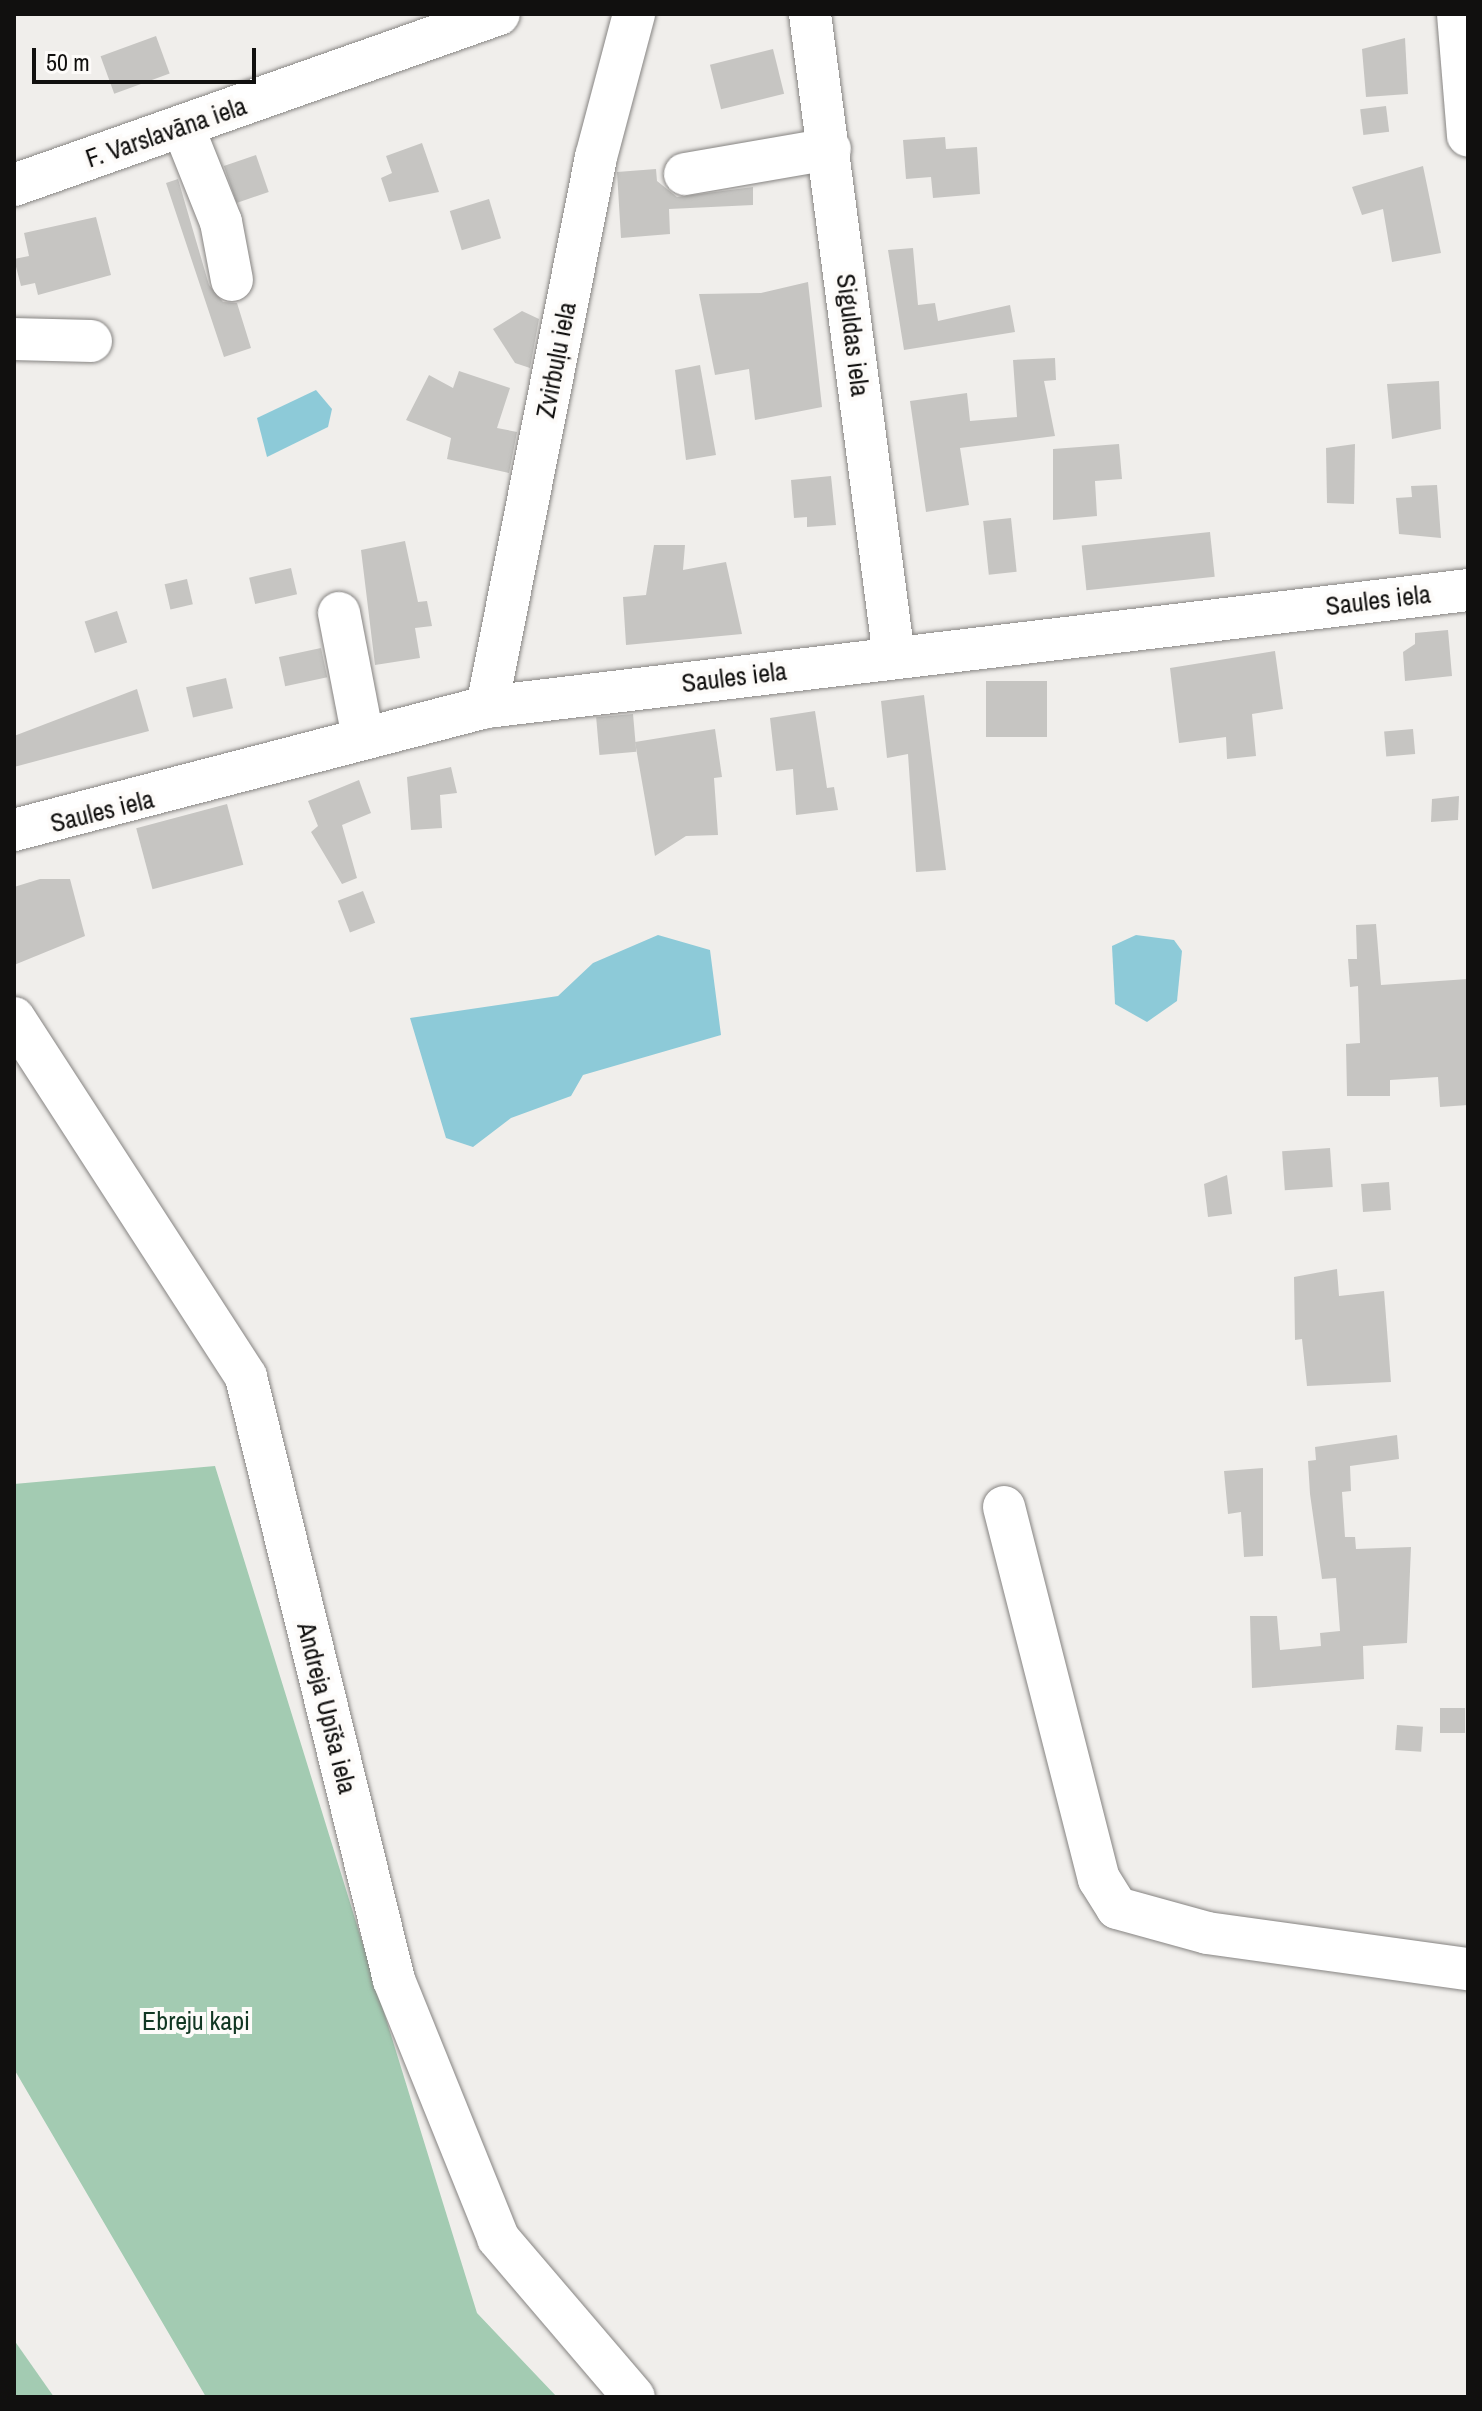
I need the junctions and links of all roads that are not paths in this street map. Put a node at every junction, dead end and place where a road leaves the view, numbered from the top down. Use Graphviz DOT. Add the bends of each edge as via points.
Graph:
graph roads {
  1 [pos="499,14"];
  2 [pos="634,14"];
  3 [pos="810,14"];
  4 [pos="1458,14"];
  5 [pos="183,127"];
  6 [pos="1468,136"];
  7 [pos="830,149"];
  8 [pos="685,174"];
  9 [pos="14,185"];
  10 [pos="232,280"];
  11 [pos="14,339"];
  12 [pos="91,341"];
  13 [pos="1468,590"];
  14 [pos="339,613"];
  15 [pos="894,657"];
  16 [pos="487,707"];
  17 [pos="363,738"];
  18 [pos="14,830"];
  19 [pos="14,1018"];
  20 [pos="1004,1507"];
  21 [pos="1468,1969"];
  22 [pos="634,2397"];
  1 -- 5 [label="street, F. Varslavāna iela"];
  2 -- 16 [label="street, Zvirbuļu iela" via="596,157"];
  3 -- 7 [label="street, Siguldas iela"];
  4 -- 6 [label="street"];
  5 -- 9 [label="street, F. Varslavāna iela"];
  5 -- 10 [label="street" via="221,222"];
  7 -- 8 [label="street"];
  7 -- 15 [label="street, Siguldas iela"];
  11 -- 12 [label="street"];
  13 -- 15 [label="street, Saules iela"];
  14 -- 17 [label="street"];
  15 -- 16 [label="street, Saules iela"];
  16 -- 17 [label="street, Saules iela"];
  17 -- 18 [label="street, Saules iela" via="128,806"];
  19 -- 22 [label="street, Andreja Upīša iela" via="246,1377 394,1980 498,2238"];
  20 -- 21 [label="street" via="1099,1879 1117,1908 1207,1933"];
}
